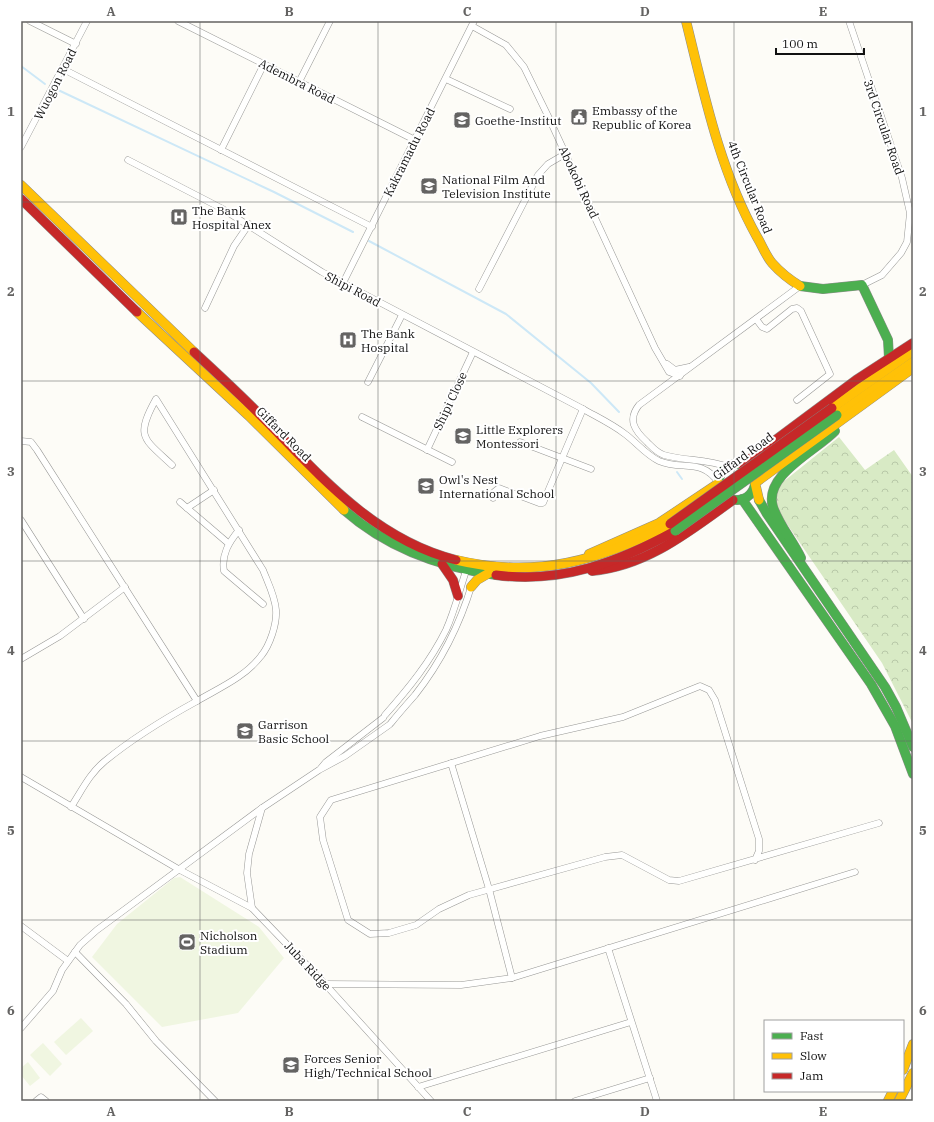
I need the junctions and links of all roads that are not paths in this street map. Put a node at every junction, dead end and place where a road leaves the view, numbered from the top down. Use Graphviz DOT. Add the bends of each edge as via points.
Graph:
graph roads {
  1 [pos="30,21"];
  2 [pos="87,21"];
  3 [pos="178,21"];
  4 [pos="330,21"];
  5 [pos="686,21"];
  6 [pos="849,21"];
  7 [pos="473,23"];
  8 [pos="76,44"];
  9 [pos="264,64"];
  10 [pos="63,69"];
  11 [pos="446,79"];
  12 [pos="299,82"];
  13 [pos="510,109"];
  14 [pos="415,140"];
  15 [pos="21,147"];
  16 [pos="221,150"];
  17 [pos="565,154"];
  18 [pos="128,160"];
  19 [pos="21,185"];
  20 [pos="21,199"];
  21 [pos="249,224"];
  22 [pos="372,227"];
  23 [pos="343,283"];
  24 [pos="862,285"];
  25 [pos="800,286"];
  26 [pos="479,289"];
  27 [pos="205,308"];
  28 [pos="402,314"];
  29 [pos="756,319"];
  30 [pos="888,340"];
  31 [pos="910,347"];
  32 [pos="472,352"];
  33 [pos="889,358"];
  34 [pos="662,359"];
  35 [pos="913,362"];
  36 [pos="698,363"];
  37 [pos="913,368"];
  38 [pos="680,376"];
  39 [pos="368,382"];
  40 [pos="797,400"];
  41 [pos="583,409"];
  42 [pos="838,414"];
  43 [pos="362,417"];
  44 [pos="21,441"];
  45 [pos="520,442"];
  46 [pos="428,450"];
  47 [pos="562,457"];
  48 [pos="452,462"];
  49 [pos="172,465"];
  50 [pos="742,465"];
  51 [pos="728,467"];
  52 [pos="591,469"];
  53 [pos="719,483"];
  54 [pos="755,483"];
  55 [pos="214,490"];
  56 [pos="493,498"];
  57 [pos="738,499"];
  58 [pos="180,502"];
  59 [pos="187,508"];
  60 [pos="21,520"];
  61 [pos="672,527"];
  62 [pos="239,530"];
  63 [pos="228,543"];
  64 [pos="576,562"];
  65 [pos="442,564"];
  66 [pos="468,566"];
  67 [pos="478,567"];
  68 [pos="804,569"];
  69 [pos="582,570"];
  70 [pos="489,573"];
  71 [pos="125,587"];
  72 [pos="471,587"];
  73 [pos="458,596"];
  74 [pos="263,604"];
  75 [pos="84,619"];
  76 [pos="21,659"];
  77 [pos="197,701"];
  78 [pos="913,747"];
  79 [pos="451,763"];
  80 [pos="319,770"];
  81 [pos="913,774"];
  82 [pos="21,776"];
  83 [pos="71,806"];
  84 [pos="262,808"];
  85 [pos="879,824"];
  86 [pos="755,860"];
  87 [pos="180,870"];
  88 [pos="855,872"];
  89 [pos="489,890"];
  90 [pos="252,908"];
  91 [pos="21,926"];
  92 [pos="608,948"];
  93 [pos="75,952"];
  94 [pos="68,961"];
  95 [pos="512,978"];
  96 [pos="325,984"];
  97 [pos="631,1022"];
  98 [pos="21,1028"];
  99 [pos="913,1044"];
  100 [pos="904,1067"];
  101 [pos="913,1073"];
  102 [pos="650,1078"];
  103 [pos="418,1086"];
  104 [pos="904,1091"];
  105 [pos="892,1092"];
  106 [pos="904,1092"];
  107 [pos="36,1101"];
  108 [pos="46,1101"];
  109 [pos="215,1101"];
  110 [pos="431,1101"];
  111 [pos="575,1101"];
  112 [pos="657,1101"];
  113 [pos="888,1101"];
  114 [pos="899,1101"];
  1 -- 8 [label="street"];
  2 -- 8 [label="street, Wuogon Road"];
  3 -- 9 [label="street, Adembra Road"];
  4 -- 12 [label="street"];
  5 -- 25 [label="main road, 4th Circular Road" via="707,104 746,217 772,262 784,275"];
  6 -- 24 [label="street, 3rd Circular Road" via="902,178 910,213 907,242 901,253 882,275"];
  7 -- 11 [label="street, Kakramadu Road"];
  7 -- 17 [label="street, Abokobi Road" via="506,45 516,55"];
  8 -- 10 [label="street, Wuogon Road"];
  9 -- 12 [label="street, Adembra Road"];
  9 -- 16 [label="street"];
  10 -- 15 [label="street, Wuogon Road"];
  10 -- 16 [label="street"];
  11 -- 13 [label="street"];
  11 -- 14 [label="street, Kakramadu Road"];
  12 -- 14 [label="street, Adembra Road"];
  14 -- 22 [label="street, Kakramadu Road"];
  16 -- 22 [label="street"];
  17 -- 26 [label="street" via="548,164 538,175"];
  17 -- 34 [label="street, Abokobi Road"];
  18 -- 21 [label="street, Shipi Road"];
  19 -- 66 [label="main road, Giffard Road" via="348,502 378,525"];
  20 -- 65 [label="main road, Giffard Road" via="250,417 343,510 372,532 405,550"];
  21 -- 23 [label="street, Shipi Road" via="289,252"];
  21 -- 27 [label="street" via="234,246"];
  22 -- 23 [label="street, Kakramadu Road"];
  23 -- 28 [label="street, Shipi Road"];
  24 -- 25 [label="main road, 4th Circular Road" via="823,289"];
  24 -- 30 [label="main road"];
  25 -- 29 [label="street, Abokobi Road"];
  28 -- 32 [label="street, Shipi Road"];
  28 -- 39 [label="street"];
  29 -- 36 [label="street, Abokobi Road"];
  29 -- 40 [label="street" via="762,328 767,329 792,309 802,311 830,374"];
  30 -- 31 [label="main road"];
  30 -- 33 [label="main road"];
  31 -- 33 [label="main road, Giffard Road"];
  31 -- 42 [label="main road, Giffard Road"];
  32 -- 41 [label="street, Shipi Road"];
  32 -- 46 [label="street, Shipi Close"];
  33 -- 50 [label="main road, Giffard Road"];
  34 -- 36 [label="street, Abokobi Road" via="675,370"];
  34 -- 38 [label="street, Abokobi Road" via="669,372"];
  35 -- 42 [label="main road, Giffard Road"];
  36 -- 38 [label="street, Abokobi Road"];
  37 -- 42 [label="main road, Giffard Road"];
  38 -- 51 [label="street, Abokobi Road" via="639,405 633,416 636,430 660,454"];
  41 -- 47 [label="street"];
  41 -- 53 [label="street, Shipi Road" via="618,429 658,460 676,465 702,467"];
  42 -- 54 [label="main road, Giffard Road"];
  42 -- 61 [label="main road, Giffard Road, bridge"];
  42 -- 68 [label="main road" via="828,438 780,476 771,490 773,508 798,549"];
  43 -- 46 [label="street"];
  44 -- 71 [label="street" via="31,442 37,450"];
  45 -- 47 [label="street"];
  46 -- 48 [label="street"];
  47 -- 52 [label="street"];
  47 -- 56 [label="street" via="543,503 499,488 494,492"];
  49 -- 55 [label="street" via="144,436 143,428 156,399"];
  50 -- 51 [label="main road"];
  50 -- 54 [label="main road" via="752,472"];
  51 -- 53 [label="main road" via="721,473"];
  53 -- 57 [label="main road" via="723,494"];
  53 -- 64 [label="main road, Giffard Road" via="659,523 586,555"];
  54 -- 57 [label="main road" via="751,493"];
  54 -- 68 [label="main road" via="762,507"];
  55 -- 59 [label="street"];
  55 -- 62 [label="street"];
  57 -- 69 [label="main road, Giffard Road" via="658,551 611,569"];
  57 -- 81 [label="main road" via="754,514 871,684 895,726"];
  58 -- 59 [label="street"];
  59 -- 63 [label="street"];
  60 -- 75 [label="street"];
  61 -- 64 [label="main road, Giffard Road" via="623,547"];
  61 -- 69 [label="main road, Giffard Road" via="621,557"];
  62 -- 63 [label="street"];
  62 -- 77 [label="street" via="263,570 273,595 276,611 273,631 261,656 249,668 238,678"];
  63 -- 74 [label="street" via="224,571"];
  64 -- 67 [label="main road, Giffard Road"];
  65 -- 66 [label="main road, Giffard Road"];
  65 -- 73 [label="main road" via="453,580"];
  66 -- 67 [label="main road, Giffard Road"];
  66 -- 73 [label="street"];
  67 -- 70 [label="main road, Giffard Road"];
  67 -- 72 [label="street"];
  68 -- 78 [label="main road" via="885,687"];
  69 -- 70 [label="main road, Giffard Road" via="555,575 518,576"];
  70 -- 72 [label="main road"];
  71 -- 75 [label="street"];
  71 -- 77 [label="street"];
  72 -- 80 [label="street" via="445,650 415,694 390,724 345,756"];
  73 -- 80 [label="street" via="446,628 418,678 384,716"];
  75 -- 76 [label="street"];
  77 -- 83 [label="street" via="106,760 92,773"];
  79 -- 86 [label="street" via="540,736 623,717 695,687 703,687 709,690 715,700 759,839 759,851"];
  79 -- 89 [label="street"];
  79 -- 89 [label="street" via="331,800 320,817 323,840 337,889 348,920 370,934 389,933 416,925 439,909 470,895"];
  80 -- 84 [label="street"];
  82 -- 83 [label="street, Juba Ridge"];
  83 -- 87 [label="street, Juba Ridge"];
  84 -- 87 [label="street"];
  84 -- 90 [label="street" via="249,854 248,885"];
  85 -- 86 [label="street"];
  86 -- 89 [label="street" via="679,881 669,880 622,855 617,855"];
  87 -- 90 [label="street, Juba Ridge"];
  87 -- 93 [label="street" via="97,930"];
  88 -- 92 [label="street"];
  89 -- 95 [label="street"];
  90 -- 96 [label="street, Juba Ridge"];
  91 -- 94 [label="street"];
  92 -- 95 [label="street"];
  92 -- 97 [label="street"];
  93 -- 94 [label="street"];
  93 -- 109 [label="street"];
  94 -- 98 [label="street" via="53,991"];
  95 -- 96 [label="street" via="461,985"];
  96 -- 103 [label="street, Juba Ridge"];
  97 -- 102 [label="street"];
  97 -- 103 [label="street"];
  99 -- 100 [label="main road"];
  101 -- 104 [label="main road"];
  102 -- 111 [label="street"];
  102 -- 112 [label="street"];
  103 -- 110 [label="street, Juba Ridge"];
  105 -- 113 [label="main road"];
  106 -- 114 [label="main road"];
  107 -- 108 [label="street" via="41,1096"];
}
